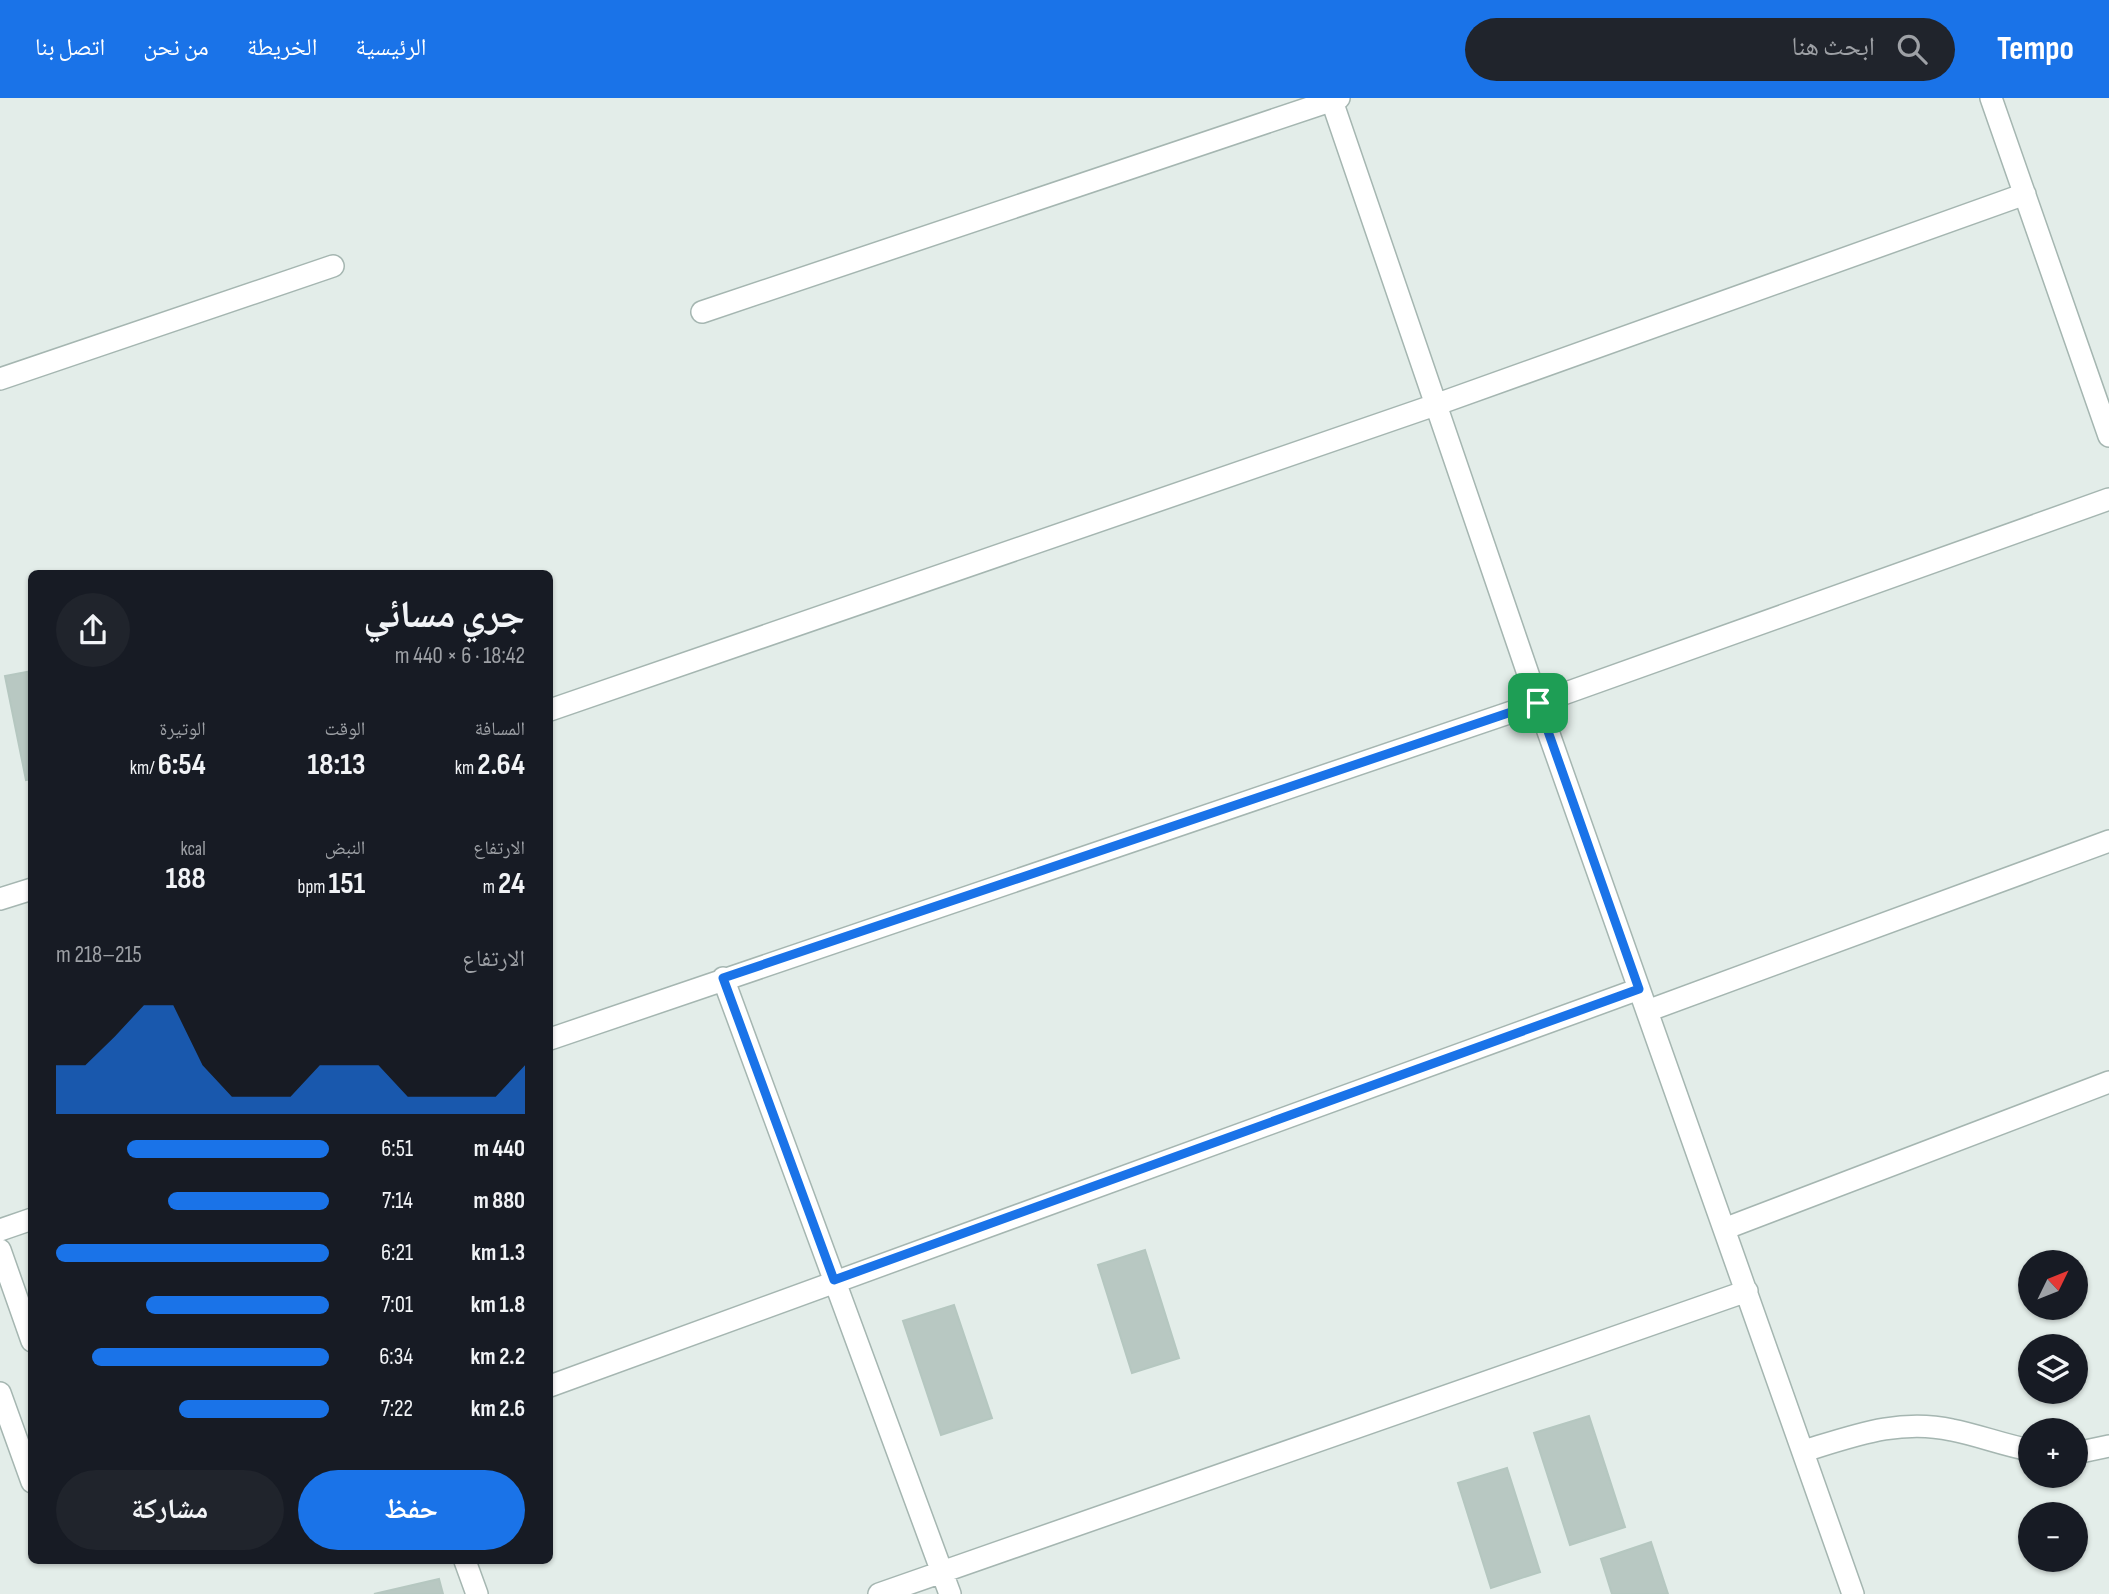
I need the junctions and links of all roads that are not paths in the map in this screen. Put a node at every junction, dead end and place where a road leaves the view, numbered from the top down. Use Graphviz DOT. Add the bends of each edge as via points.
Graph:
graph roads {
  1 [pos="1992,98"];
  2 [pos="1334,99"];
  3 [pos="2025,194"];
  4 [pos="333,266"];
  5 [pos="702,312"];
  6 [pos="0,379"];
  7 [pos="1435,405"];
  8 [pos="2109,436"];
  9 [pos="2109,499"];
  10 [pos="1538,703"];
  11 [pos="553,709"];
  12 [pos="2109,841"];
  13 [pos="28,890"];
  14 [pos="0,900"];
  15 [pos="723,978"];
  16 [pos="1639,989"];
  17 [pos="1647,1011"];
  18 [pos="553,1038"];
  19 [pos="2109,1083"];
  20 [pos="28,1220"];
  21 [pos="1724,1229"];
  22 [pos="0,1230"];
  23 [pos="0,1250"];
  24 [pos="834,1280"];
  25 [pos="1747,1291"];
  26 [pos="28,1330"];
  27 [pos="553,1385"];
  28 [pos="0,1392"];
  29 [pos="2109,1446"];
  30 [pos="2018,1447"];
  31 [pos="2088,1450"];
  32 [pos="1804,1451"];
  33 [pos="28,1471"];
  34 [pos="466,1564"];
  35 [pos="941,1571"];
  36 [pos="477,1594"];
  37 [pos="879,1594"];
  38 [pos="950,1594"];
  39 [pos="1853,1594"];
  1 -- 3 [label="street"];
  2 -- 5 [label="street"];
  2 -- 7 [label="street"];
  3 -- 7 [label="street"];
  3 -- 8 [label="street"];
  4 -- 6 [label="street"];
  7 -- 10 [label="street"];
  7 -- 11 [label="street"];
  9 -- 10 [label="street"];
  10 -- 15 [label="street"];
  10 -- 16 [label="street"];
  12 -- 17 [label="street"];
  13 -- 14 [label="street"];
  15 -- 18 [label="street"];
  15 -- 24 [label="street"];
  16 -- 17 [label="street"];
  16 -- 24 [label="street"];
  17 -- 21 [label="street"];
  19 -- 21 [label="street"];
  20 -- 22 [label="street"];
  21 -- 25 [label="street"];
  23 -- 26 [label="street"];
  24 -- 27 [label="street"];
  24 -- 35 [label="street"];
  25 -- 32 [label="street"];
  25 -- 35 [label="street"];
  28 -- 33 [label="street"];
  29 -- 31 [label="street"];
  30 -- 32 [label="street" via="1953,1430 1904,1425"];
  32 -- 39 [label="street"];
  34 -- 36 [label="street"];
  35 -- 37 [label="street"];
  35 -- 38 [label="street"];
}
